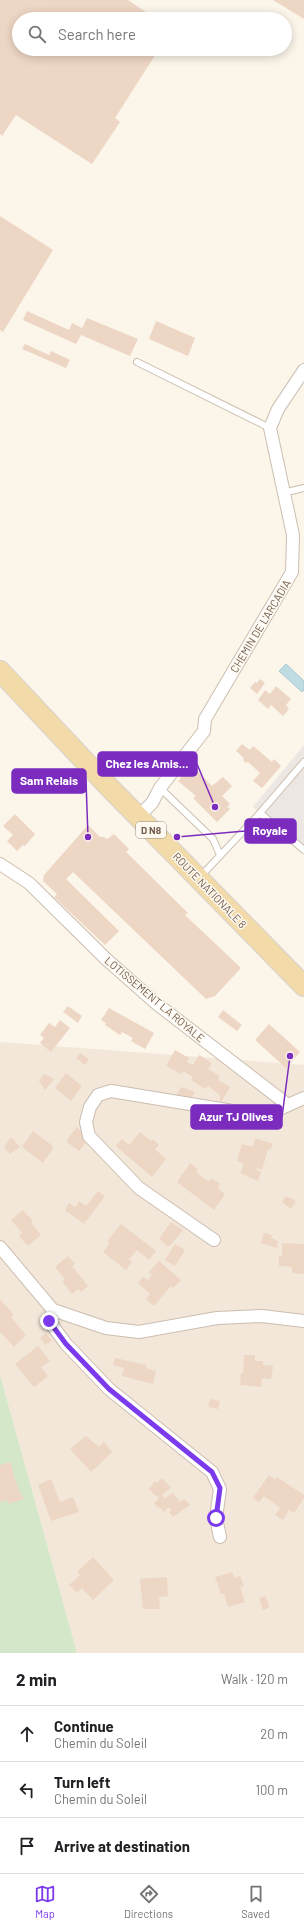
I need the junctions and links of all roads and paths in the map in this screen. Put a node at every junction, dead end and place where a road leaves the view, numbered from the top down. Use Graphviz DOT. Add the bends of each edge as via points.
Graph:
graph roads {
  1 [pos="137,362"];
  2 [pos="304,370"];
  3 [pos="270,428"];
  4 [pos="304,488"];
  5 [pos="283,493"];
  6 [pos="0,670"];
  7 [pos="304,762"];
  8 [pos="160,788"];
  9 [pos="143,812"];
  10 [pos="260,812"];
  11 [pos="304,850"];
  12 [pos="0,864"];
  13 [pos="209,867"];
  14 [pos="304,967"];
  15 [pos="304,986"];
  16 [pos="304,1098"];
  17 [pos="288,1105"];
  18 [pos="214,1240"];
  19 [pos="0,1247"];
  20 [pos="52,1310"];
  21 [pos="304,1321"];
  22 [pos="220,1537"];
  1 -- 3 [label="lane"];
  2 -- 3 [label="street" via="278,409"];
  3 -- 5 [label="street, CHEMIN DE L'ARCADIA"];
  4 -- 5 [label="lane"];
  5 -- 8 [label="street, CHEMIN DE L'ARCADIA" via="293,536 292,572 205,718 204,731"];
  6 -- 9 [label="main road, ROUTE NATIONALE 8 / D N8"];
  7 -- 10 [label="lane"];
  8 -- 9 [label="street, CHEMIN DE L'ARCADIA"];
  8 -- 13 [label="lane" via="213,839"];
  9 -- 13 [label="main road, ROUTE NATIONALE 8 / D N8"];
  10 -- 11 [label="lane"];
  10 -- 13 [label="lane"];
  12 -- 17 [label="street, LOTISSEMENT LA ROYALE" via="29,883 106,959 158,1004"];
  13 -- 14 [label="main road, ROUTE NATIONALE 8 / D N8"];
  13 -- 15 [label="main road, ROUTE NATIONALE 8 / D N8"];
  16 -- 17 [label="street"];
  17 -- 18 [label="street" via="275,1111 251,1114 111,1090 98,1095 90,1107 86,1122 89,1136 139,1188"];
  19 -- 20 [label="street"];
  20 -- 21 [label="street" via="106,1328 139,1332 217,1318 262,1316"];
  20 -- 22 [label="street" via="49,1321 66,1344 109,1389 212,1472 220,1488 216,1518"];
}
